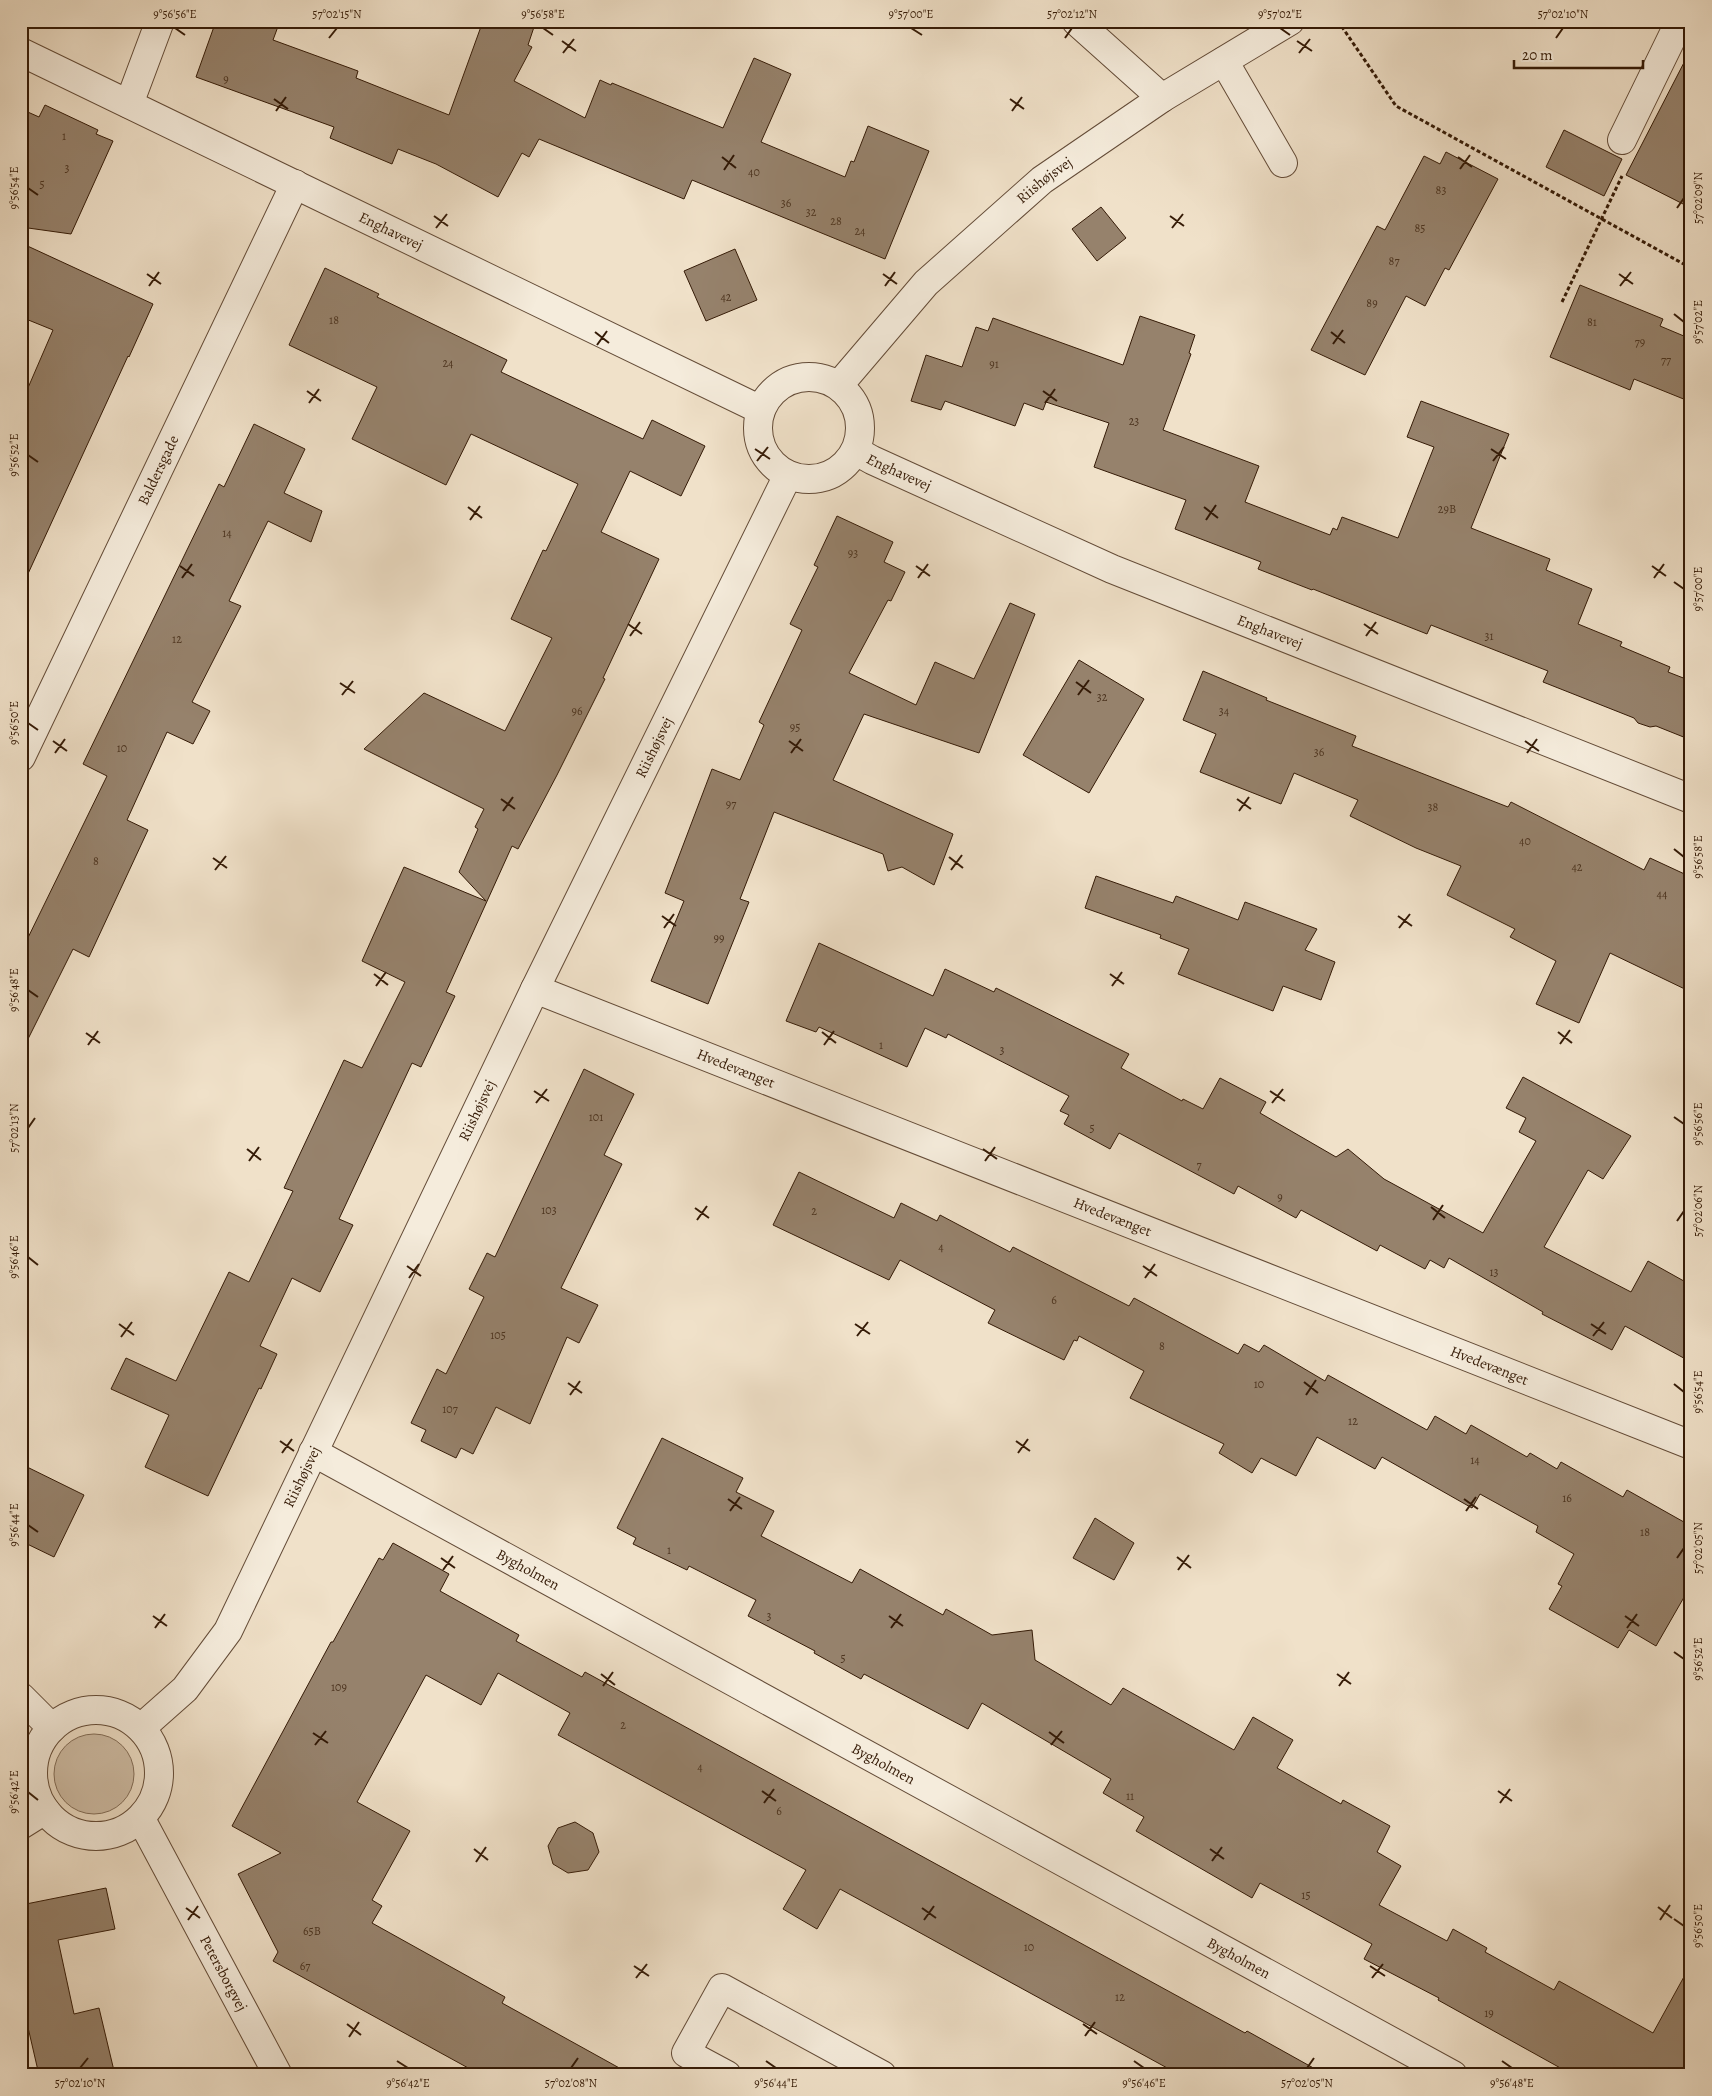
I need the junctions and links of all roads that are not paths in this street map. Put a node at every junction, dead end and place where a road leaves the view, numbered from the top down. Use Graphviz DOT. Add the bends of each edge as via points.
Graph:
graph roads {
  1 [pos="160,21"];
  2 [pos="1076,21"];
  3 [pos="1290,21"];
  4 [pos="1680,21"];
  5 [pos="21,52"];
  6 [pos="1224,60"];
  7 [pos="1162,98"];
  8 [pos="129,104"];
  9 [pos="1622,140"];
  10 [pos="1283,164"];
  11 [pos="295,184"];
  12 [pos="839,385"];
  13 [pos="761,410"];
  14 [pos="856,451"];
  15 [pos="788,475"];
  16 [pos="21,757"];
  17 [pos="1691,800"];
  18 [pos="535,989"];
  19 [pos="1691,1445"];
  20 [pos="313,1452"];
  21 [pos="21,1697"];
  22 [pos="52,1728"];
  23 [pos="142,1728"];
  24 [pos="45,1810"];
  25 [pos="141,1818"];
  26 [pos="21,1825"];
  27 [pos="278,2075"];
  28 [pos="727,2075"];
  29 [pos="882,2075"];
  30 [pos="1453,2075"];
  1 -- 8 [label="street"];
  2 -- 7 [label="street"];
  3 -- 6 [label="street, Riishøjsvej"];
  4 -- 9 [label="street"];
  5 -- 8 [label="street, Enghavevej"];
  6 -- 7 [label="street, Riishøjsvej"];
  6 -- 10 [label="street"];
  7 -- 12 [label="street, Riishøjsvej" via="1042,180 926,283"];
  8 -- 11 [label="street, Enghavevej"];
  11 -- 13 [label="street, Enghavevej"];
  11 -- 16 [label="street, Baldersgade"];
  12 -- 13 [label="street" via="805,376 790,380 775,390"];
  12 -- 14 [label="street" via="855,403 860,420"];
  13 -- 15 [label="street" via="758,428 762,450 773,465"];
  14 -- 15 [label="street" via="835,472 820,478 802,479"];
  14 -- 17 [label="street, Enghavevej" via="1112,569"];
  15 -- 18 [label="street, Riishøjsvej"];
  18 -- 19 [label="street, Hvedevænget"];
  18 -- 20 [label="street, Riishøjsvej"];
  20 -- 23 [label="street, Riishøjsvej" via="228,1631 185,1689"];
  20 -- 30 [label="street, Bygholmen"];
  21 -- 22 [label="street"];
  22 -- 23 [label="street" via="69,1716 87,1710 107,1710 125,1716"];
  22 -- 24 [label="street" via="41,1742 33,1776 36,1794"];
  23 -- 25 [label="street" via="153,1744 159,1763 160,1783 153,1802"];
  24 -- 25 [label="street" via="60,1825 80,1835 102,1837 123,1831"];
  24 -- 26 [label="street"];
  25 -- 27 [label="street, Petersborgvej"];
  28 -- 29 [label="street" via="686,2053 722,1988"];
}
